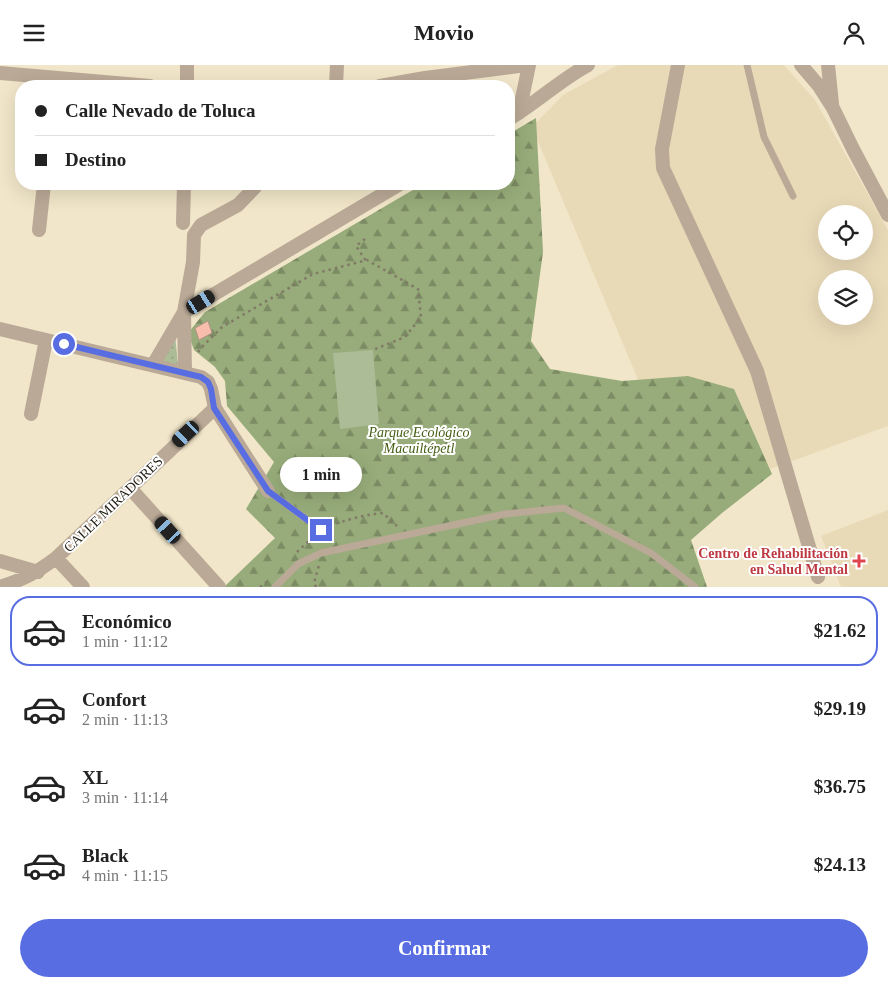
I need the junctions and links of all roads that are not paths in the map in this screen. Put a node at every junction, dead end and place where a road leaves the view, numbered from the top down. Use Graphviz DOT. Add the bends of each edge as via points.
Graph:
graph roads {
  1 [pos="187,65"];
  2 [pos="336,65"];
  3 [pos="528,65"];
  4 [pos="588,65"];
  5 [pos="678,65"];
  6 [pos="747,65"];
  7 [pos="801,65"];
  8 [pos="828,65"];
  9 [pos="0,73"];
  10 [pos="57,76"];
  11 [pos="425,78"];
  12 [pos="94,80"];
  13 [pos="187,80"];
  14 [pos="336,80"];
  15 [pos="414,80"];
  16 [pos="422,80"];
  17 [pos="833,108"];
  18 [pos="515,112"];
  19 [pos="515,115"];
  20 [pos="43,190"];
  21 [pos="184,190"];
  22 [pos="252,190"];
  23 [pos="390,190"];
  24 [pos="793,197"];
  25 [pos="888,215"];
  26 [pos="183,223"];
  27 [pos="39,229"];
  28 [pos="184,312"];
  29 [pos="0,329"];
  30 [pos="46,340"];
  31 [pos="153,365"];
  32 [pos="185,373"];
  33 [pos="214,408"];
  34 [pos="31,414"];
  35 [pos="130,488"];
  36 [pos="268,491"];
  37 [pos="321,530"];
  38 [pos="56,558"];
  39 [pos="0,561"];
  40 [pos="38,571"];
  41 [pos="818,577"];
  42 [pos="0,587"];
  43 [pos="83,587"];
  44 [pos="219,587"];
  45 [pos="275,587"];
  46 [pos="695,587"];
  1 -- 13 [label="street"];
  2 -- 14 [label="street"];
  3 -- 11 [label="street"];
  3 -- 18 [label="street"];
  4 -- 19 [label="street"];
  5 -- 41 [label="street" via="662,149 663,168 757,371"];
  6 -- 24 [label="lane" via="764,137"];
  7 -- 17 [label="street"];
  8 -- 17 [label="street"];
  9 -- 10 [label="street"];
  10 -- 12 [label="street"];
  11 -- 15 [label="street"];
  11 -- 16 [label="street"];
  17 -- 25 [label="street"];
  20 -- 27 [label="street"];
  21 -- 26 [label="street"];
  22 -- 28 [label="street" via="238,205 201,225 194,235"];
  23 -- 28 [label="street"];
  28 -- 31 [label="street"];
  28 -- 32 [label="street"];
  29 -- 30 [label="street"];
  30 -- 31 [label="street"];
  30 -- 34 [label="street"];
  31 -- 32 [label="street"];
  32 -- 33 [label="street" via="208,382"];
  33 -- 35 [label="street, CALLE MIRADORES"];
  33 -- 36 [label="street"];
  35 -- 38 [label="street, CALLE MIRADORES"];
  35 -- 44 [label="street"];
  36 -- 37 [label="lane"];
  38 -- 40 [label="street, CALLE MIRADORES"];
  38 -- 43 [label="street"];
  39 -- 40 [label="street"];
  40 -- 42 [label="street, CALLE MIRADORES"];
  45 -- 46 [label="lane" via="298,564 321,553 505,514 564,508 651,553"];
}
